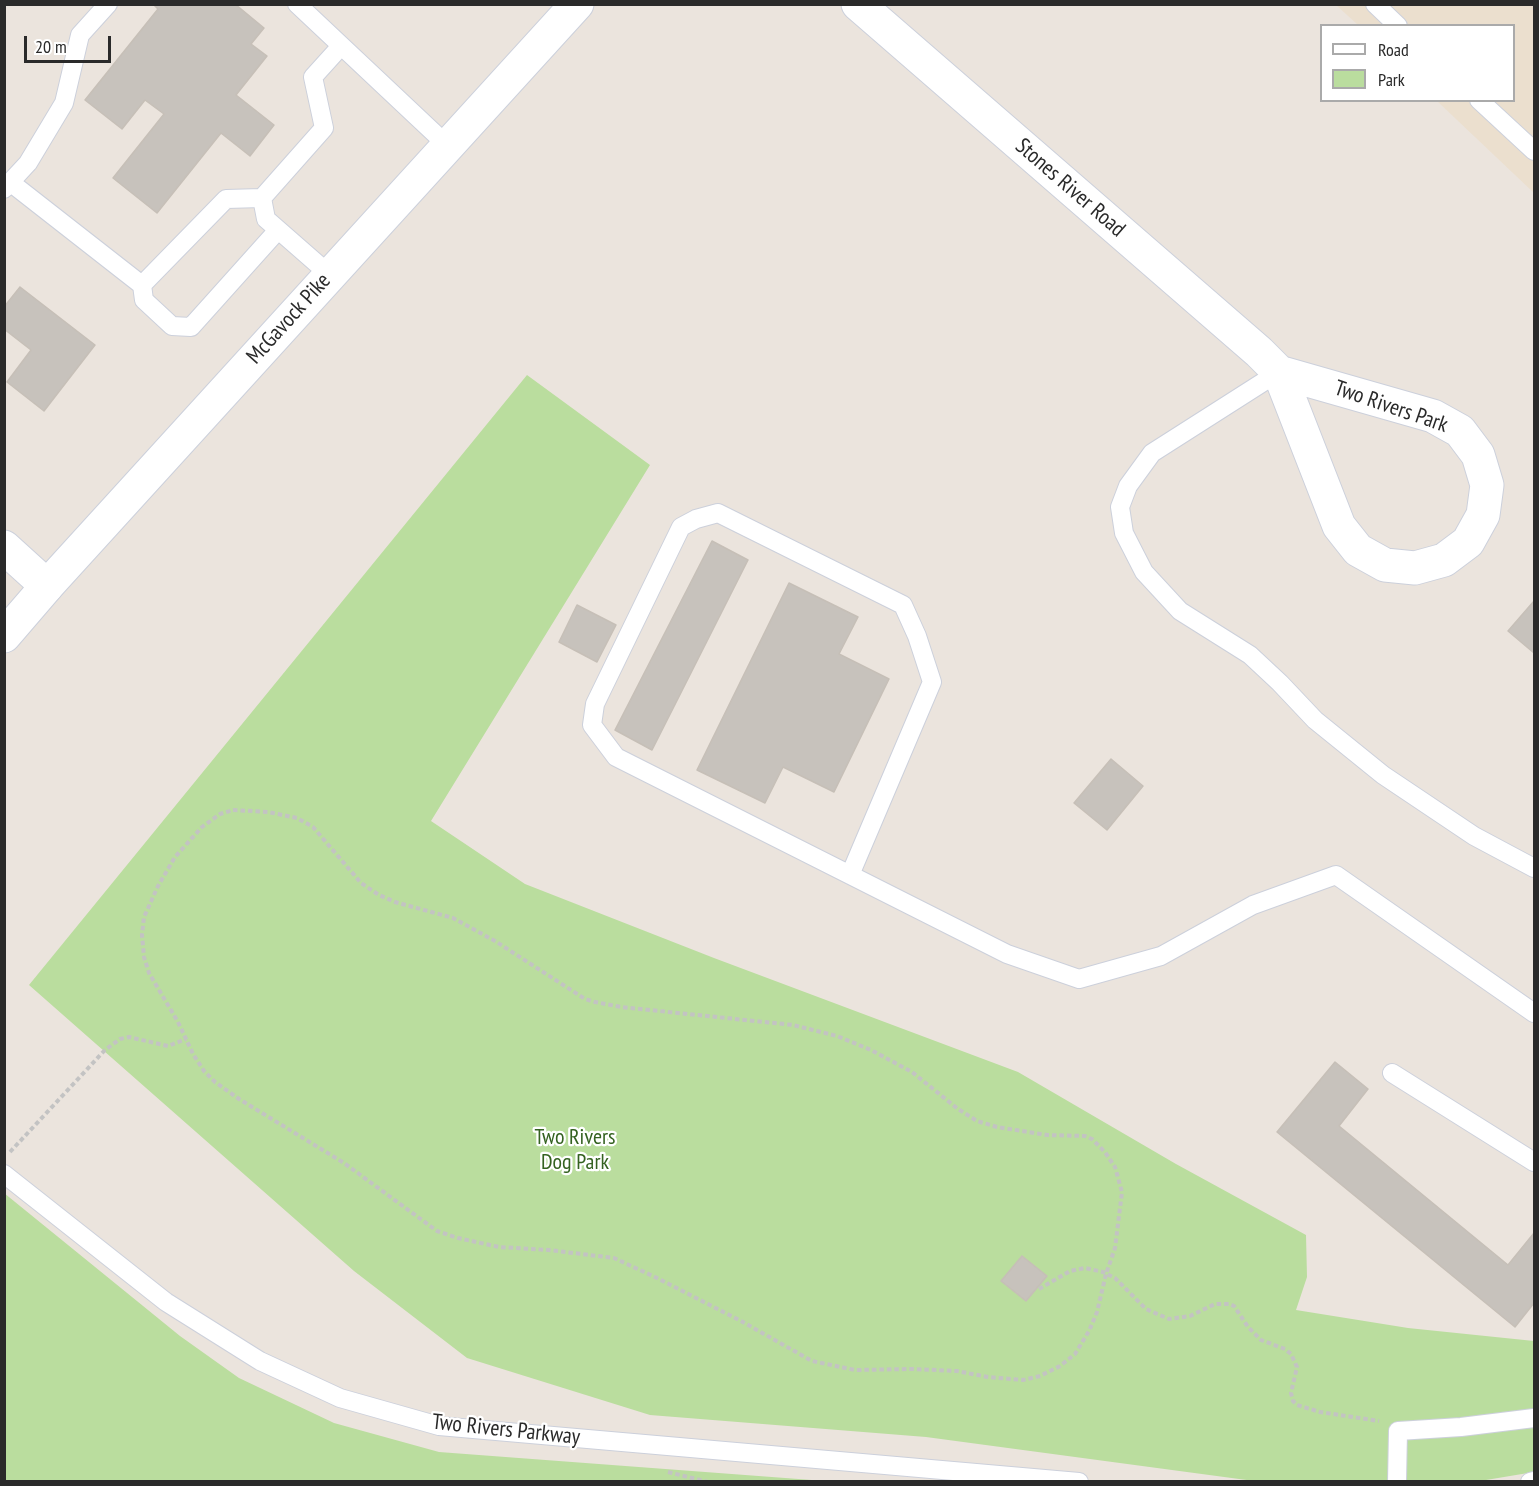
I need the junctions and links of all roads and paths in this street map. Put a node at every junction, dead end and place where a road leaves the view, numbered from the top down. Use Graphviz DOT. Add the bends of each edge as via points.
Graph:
graph roads {
  1 [pos="108,4"];
  2 [pos="297,4"];
  3 [pos="576,4"];
  4 [pos="858,4"];
  5 [pos="1375,4"];
  6 [pos="1396,24"];
  7 [pos="341,46"];
  8 [pos="1481,102"];
  9 [pos="448,146"];
  10 [pos="1534,151"];
  11 [pos="7,186"];
  12 [pos="262,198"];
  13 [pos="278,230"];
  14 [pos="330,275"];
  15 [pos="143,286"];
  16 [pos="1280,372"];
  17 [pos="4,547"];
  18 [pos="46,586"];
  19 [pos="4,636"];
  20 [pos="1534,868"];
  21 [pos="849,875"];
  22 [pos="1534,1013"];
  23 [pos="186,1039"];
  24 [pos="1392,1072"];
  25 [pos="4,1158"];
  26 [pos="1534,1162"];
  27 [pos="4,1174"];
  28 [pos="1106,1274"];
  29 [pos="1039,1289"];
  30 [pos="1534,1418"];
  31 [pos="1398,1431"];
  32 [pos="1079,1482"];
  33 [pos="1397,1482"];
  1 -- 11 [label="lane" via="80,35 64,103 28,163"];
  2 -- 7 [label="lane"];
  3 -- 9 [label="street, McGavock Pike"];
  4 -- 16 [label="street, Stones River Road"];
  5 -- 6 [label="lane"];
  7 -- 9 [label="lane"];
  7 -- 12 [label="lane" via="313,77 324,128"];
  8 -- 10 [label="lane"];
  9 -- 14 [label="street, McGavock Pike"];
  11 -- 15 [label="lane"];
  12 -- 13 [label="lane" via="266,219"];
  12 -- 15 [label="lane" via="226,199"];
  13 -- 14 [label="lane"];
  13 -- 15 [label="lane" via="191,327 172,326 144,300"];
  14 -- 18 [label="street, McGavock Pike"];
  16 -- 16 [label="street, Two Rivers Park" via="1339,526 1358,550 1385,565 1415,568 1444,560 1468,542 1483,515 1487,485 1478,455 1460,431 1433,416"];
  16 -- 20 [label="lane" via="1152,453 1128,486 1120,507 1124,534 1144,572 1180,611 1250,655 1315,720 1383,775 1474,836"];
  17 -- 18 [label="street"];
  18 -- 19 [label="street, McGavock Pike"];
  21 -- 21 [label="lane" via="616,757 592,725 595,704 681,527 696,519 718,513 903,606 917,636 932,682"];
  21 -- 22 [label="lane" via="1007,954 1078,979 1161,956 1253,905 1336,875"];
  23 -- 25 [label="path" via="168,1046 129,1037 120,1039 105,1050"];
  23 -- 28 [label="path" via="215,1082 344,1163 437,1231 499,1247 614,1258 826,1365 855,1370 957,1371 1023,1380 1040,1376 1075,1354 1097,1312"];
  23 -- 28 [label="path" via="144,957 144,916 158,886 176,857 202,827 220,814 233,810 297,818 313,827 361,883 379,895 453,918 585,999 621,1007 793,1025 837,1036 912,1072 977,1121 1047,1135 1092,1139 1115,1167 1122,1192 1115,1248"];
  24 -- 26 [label="lane"];
  27 -- 32 [label="lane, Two Rivers Parkway" via="166,1302 260,1362 340,1398 439,1426"];
  28 -- 29 [label="path" via="1085,1269 1071,1271"];
  28 -- 31 [label="path" via="1122,1283 1146,1309 1169,1318 1190,1316 1221,1302 1234,1306 1261,1340 1291,1354 1298,1367 1291,1393 1298,1405 1378,1420"];
  30 -- 31 [label="lane"];
  31 -- 33 [label="lane"];
}
